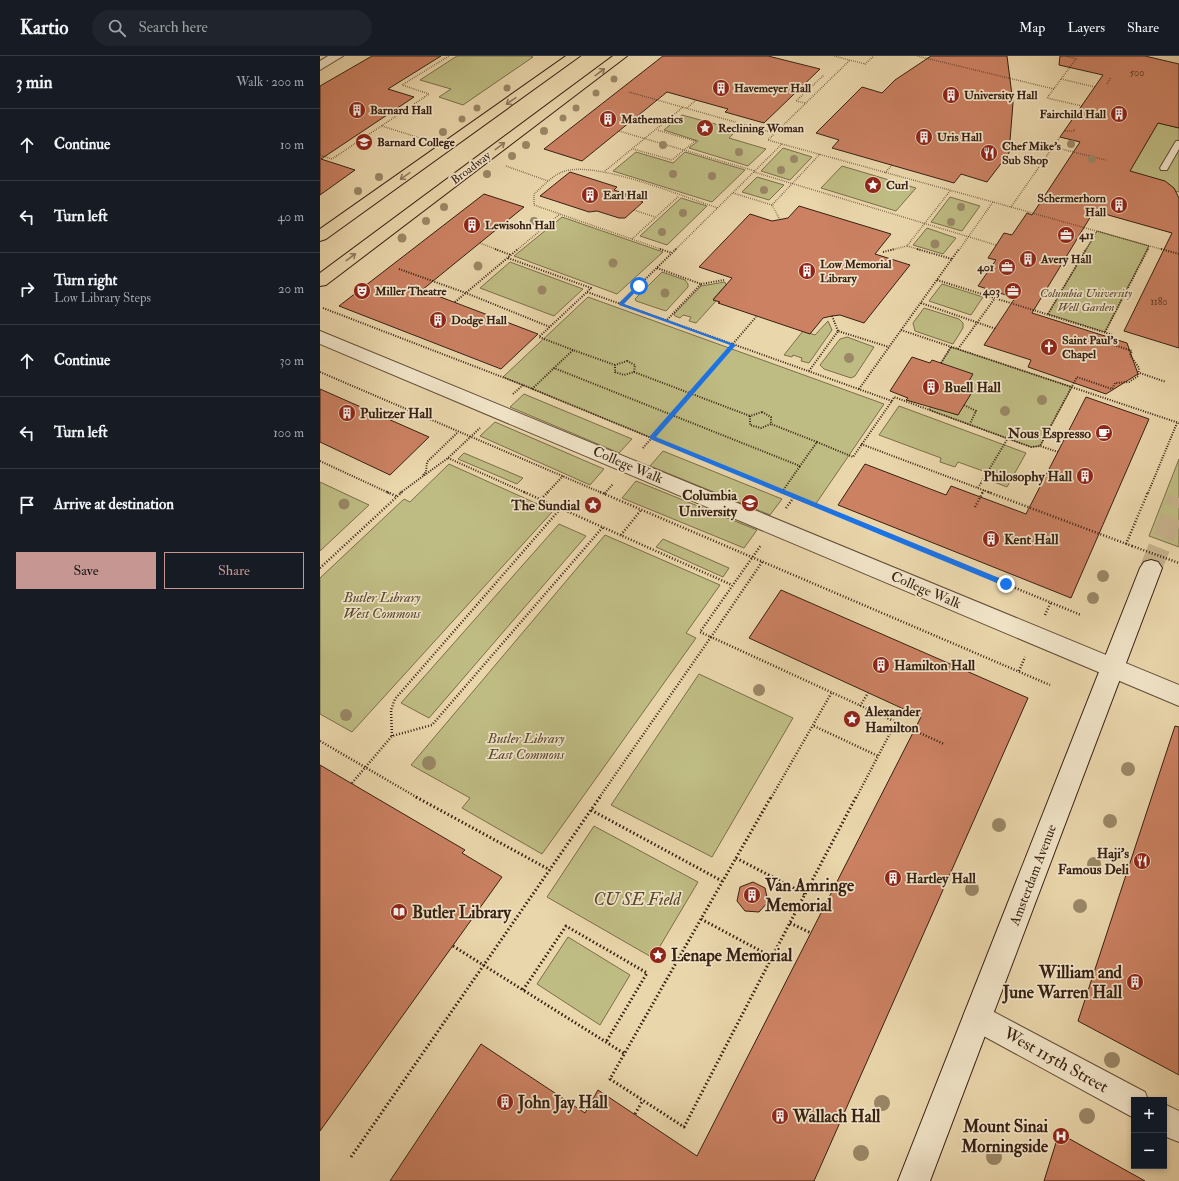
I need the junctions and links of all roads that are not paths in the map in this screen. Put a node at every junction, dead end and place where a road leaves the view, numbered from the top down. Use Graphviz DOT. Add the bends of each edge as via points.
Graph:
graph roads {
  1 [pos="337,56"];
  2 [pos="574,56"];
  3 [pos="621,56"];
  4 [pos="320,66"];
  5 [pos="543,78"];
  6 [pos="566,85"];
  7 [pos="1179,143"];
  8 [pos="1164,168"];
  9 [pos="320,236"];
  10 [pos="320,281"];
  11 [pos="320,336"];
  12 [pos="1151,568"];
  13 [pos="1112,668"];
  14 [pos="1179,696"];
  15 [pos="977,1018"];
  16 [pos="1131,1101"];
  17 [pos="1167,1121"];
  18 [pos="1179,1127"];
  19 [pos="914,1181"];
  1 -- 4 [label="street"];
  2 -- 5 [label="main road"];
  6 -- 3 [label="main road, Broadway, one-way"];
  5 -- 6 [label="main road"];
  5 -- 9 [label="main road, one-way"];
  10 -- 6 [label="main road, Broadway, one-way"];
  7 -- 8 [label="lane"];
  11 -- 13 [label="street, College Walk"];
  12 -- 13 [label="street, Amsterdam Avenue"];
  13 -- 14 [label="street, College Walk"];
  13 -- 15 [label="street, Amsterdam Avenue"];
  15 -- 16 [label="street, West 115th Street"];
  15 -- 19 [label="street, Amsterdam Avenue"];
  17 -- 18 [label="street"];
}
